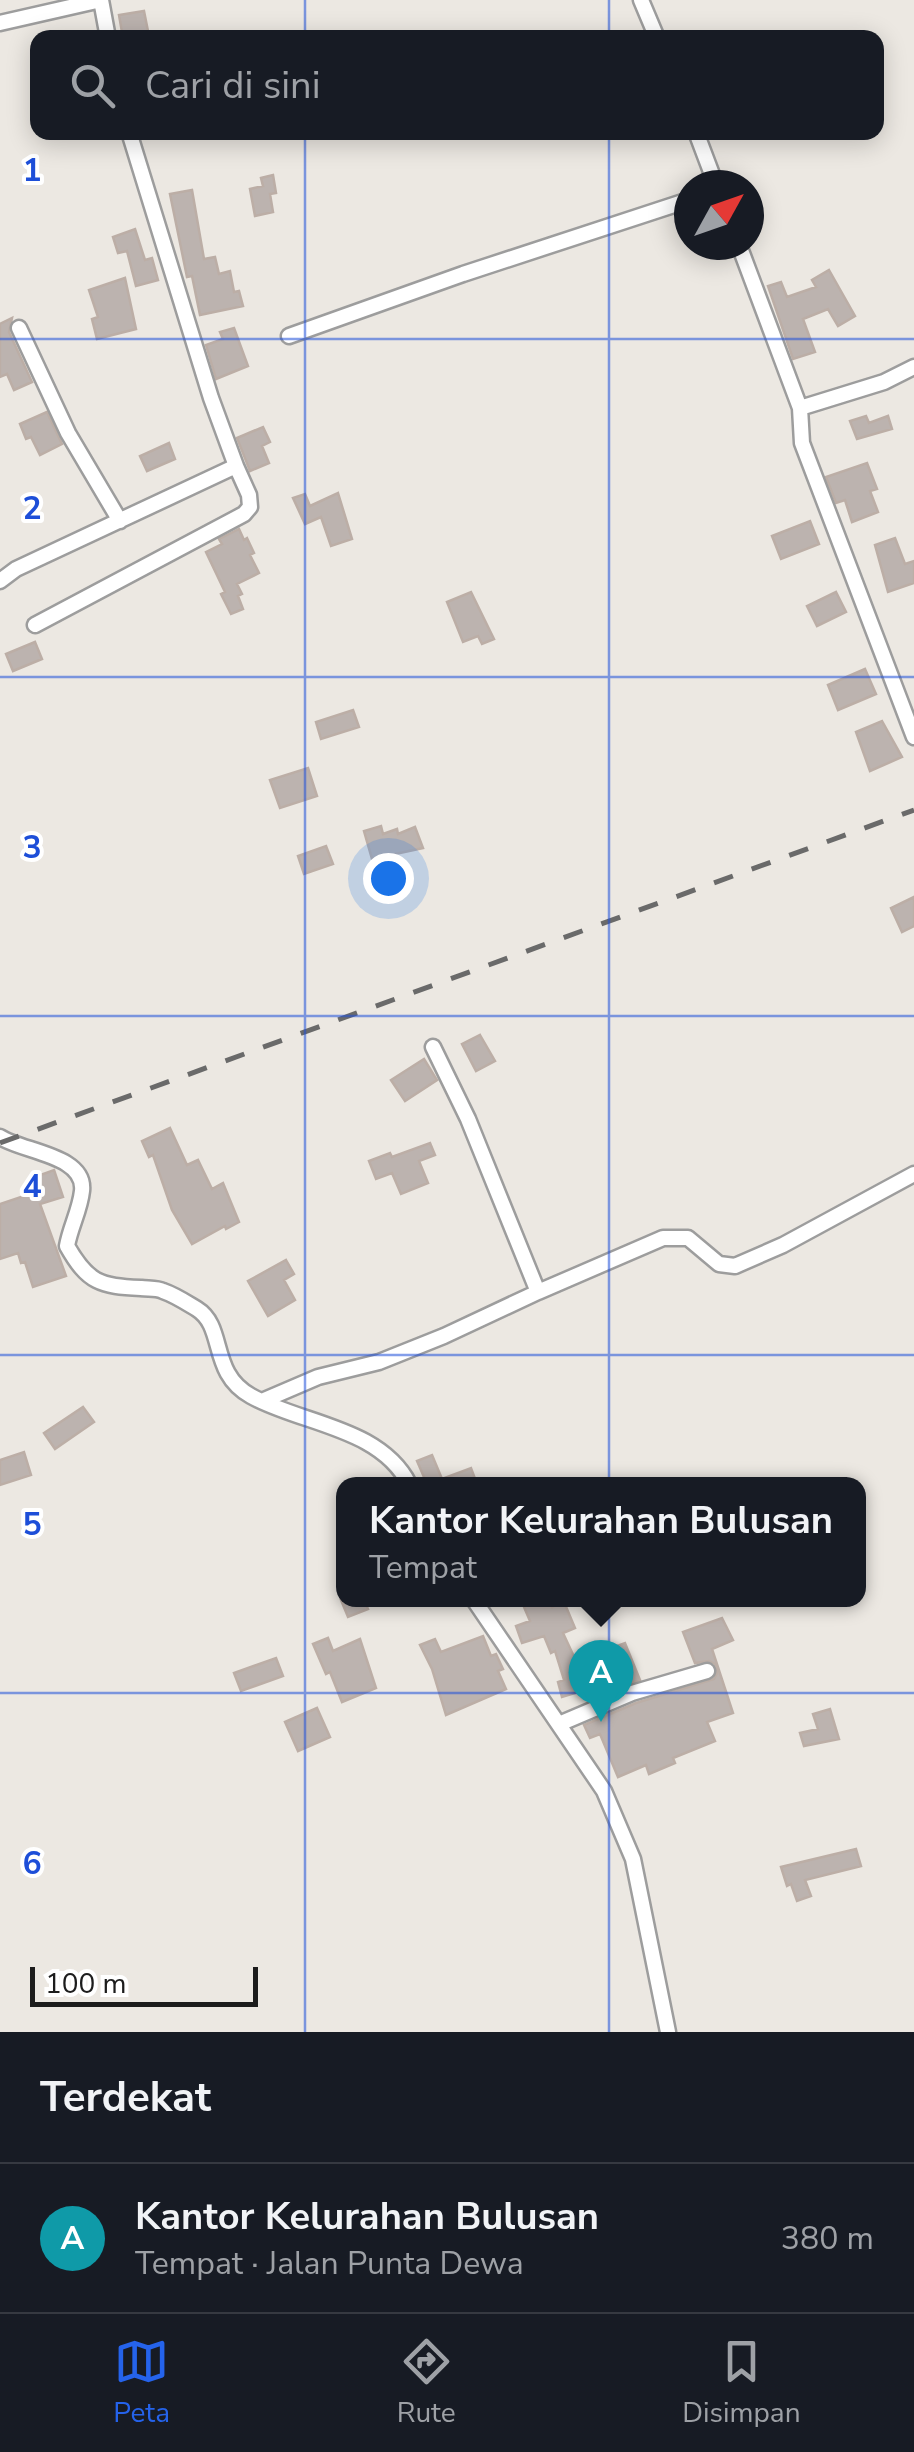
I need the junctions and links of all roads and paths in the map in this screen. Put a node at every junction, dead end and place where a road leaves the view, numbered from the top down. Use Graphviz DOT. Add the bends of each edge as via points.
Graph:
graph roads {
  1 [pos="101,0"];
  2 [pos="641,0"];
  3 [pos="0,23"];
  4 [pos="107,30"];
  5 [pos="654,30"];
  6 [pos="131,140"];
  7 [pos="699,140"];
  8 [pos="710,170"];
  9 [pos="674,205"];
  10 [pos="745,260"];
  11 [pos="19,328"];
  12 [pos="289,336"];
  13 [pos="914,367"];
  14 [pos="800,408"];
  15 [pos="236,466"];
  16 [pos="120,521"];
  17 [pos="0,581"];
  18 [pos="35,625"];
  19 [pos="914,736"];
  20 [pos="433,1047"];
  21 [pos="0,1137"];
  22 [pos="914,1174"];
  23 [pos="538,1292"];
  24 [pos="262,1401"];
  25 [pos="402,1477"];
  26 [pos="479,1607"];
  27 [pos="707,1671"];
  28 [pos="559,1724"];
  29 [pos="668,2032"];
  1 -- 3 [label="street"];
  1 -- 4 [label="street"];
  2 -- 5 [label="street"];
  6 -- 15 [label="street"];
  7 -- 8 [label="street"];
  9 -- 12 [label="street"];
  10 -- 14 [label="street"];
  11 -- 16 [label="street" via="68,433"];
  13 -- 14 [label="street"];
  14 -- 19 [label="street" via="802,443"];
  15 -- 16 [label="street"];
  15 -- 18 [label="street" via="249,495 244,514"];
  16 -- 17 [label="street"];
  20 -- 23 [label="street"];
  21 -- 24 [label="street" via="80,1174 68,1246 81,1270 104,1286 161,1290 202,1312 215,1328 225,1370"];
  22 -- 23 [label="street" via="735,1266 719,1264 688,1238 663,1238"];
  23 -- 24 [label="street" via="444,1336"];
  24 -- 25 [label="street" via="366,1444"];
  26 -- 28 [label="street"];
  27 -- 28 [label="street"];
  28 -- 29 [label="street" via="604,1791 633,1859"];
}
